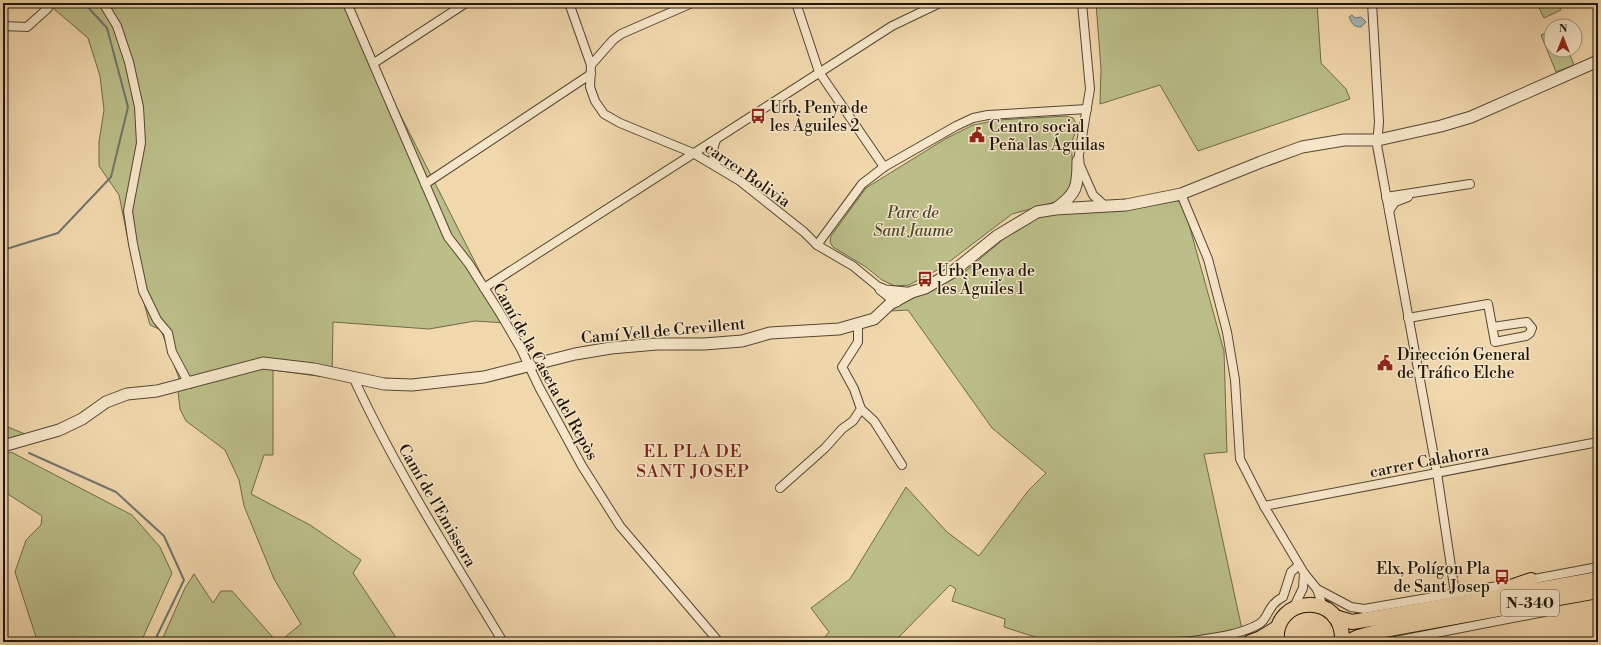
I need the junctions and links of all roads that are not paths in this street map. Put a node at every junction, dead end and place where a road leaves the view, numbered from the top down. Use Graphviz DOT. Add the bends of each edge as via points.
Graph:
graph roads {
  1 [pos="48,3"];
  2 [pos="103,3"];
  3 [pos="348,3"];
  4 [pos="466,3"];
  5 [pos="570,3"];
  6 [pos="692,3"];
  7 [pos="796,3"];
  8 [pos="940,3"];
  9 [pos="1082,3"];
  10 [pos="1372,3"];
  11 [pos="3,26"];
  12 [pos="1598,61"];
  13 [pos="374,63"];
  14 [pos="591,65"];
  15 [pos="819,72"];
  16 [pos="591,74"];
  17 [pos="1087,109"];
  18 [pos="716,140"];
  19 [pos="1378,140"];
  20 [pos="693,153"];
  21 [pos="1078,161"];
  22 [pos="884,167"];
  23 [pos="717,168"];
  24 [pos="425,184"];
  25 [pos="1470,184"];
  26 [pos="1090,189"];
  27 [pos="1416,193"];
  28 [pos="1074,194"];
  29 [pos="1181,194"];
  30 [pos="1386,197"];
  31 [pos="1106,207"];
  32 [pos="1082,208"];
  33 [pos="1055,209"];
  34 [pos="1389,211"];
  35 [pos="817,244"];
  36 [pos="484,288"];
  37 [pos="881,290"];
  38 [pos="912,292"];
  39 [pos="896,301"];
  40 [pos="1408,318"];
  41 [pos="858,324"];
  42 [pos="1493,327"];
  43 [pos="529,366"];
  44 [pos="354,379"];
  45 [pos="188,384"];
  46 [pos="861,409"];
  47 [pos="1598,442"];
  48 [pos="3,446"];
  49 [pos="902,465"];
  50 [pos="1437,473"];
  51 [pos="780,488"];
  52 [pos="1264,506"];
  53 [pos="1299,565"];
  54 [pos="1598,567"];
  55 [pos="1304,573"];
  56 [pos="1598,579"];
  57 [pos="1531,580"];
  58 [pos="1317,589"];
  59 [pos="1598,591"];
  60 [pos="1455,594"];
  61 [pos="1467,602"];
  62 [pos="1323,607"];
  63 [pos="1292,609"];
  64 [pos="1544,612"];
  65 [pos="1335,617"];
  66 [pos="1277,635"];
  67 [pos="503,642"];
  68 [pos="719,642"];
  69 [pos="1186,642"];
  70 [pos="1250,642"];
  71 [pos="1342,642"];
  72 [pos="1347,642"];
  73 [pos="1390,642"];
  1 -- 11 [label="street" via="48,8 27,27"];
  2 -- 45 [label="street" via="117,26 129,62 139,107 141,143 128,211 133,244 144,291 158,320 168,333 172,352"];
  3 -- 13 [label="street, Camí de la Caseta del Repòs"];
  4 -- 13 [label="street"];
  5 -- 14 [label="street, carrer Bolivia"];
  6 -- 14 [label="street" via="621,34"];
  7 -- 15 [label="street"];
  8 -- 15 [label="street" via="892,26"];
  9 -- 17 [label="street" via="1090,89"];
  10 -- 19 [label="street"];
  12 -- 19 [label="street, Camí Vell de Crevillent" via="1471,117"];
  13 -- 24 [label="street, Camí de la Caseta del Repòs"];
  14 -- 16 [label="street, carrer Bolivia"];
  15 -- 18 [label="street"];
  15 -- 22 [label="street"];
  16 -- 20 [label="street, carrer Bolivia" via="590,86 595,101 604,114"];
  16 -- 24 [label="street"];
  17 -- 21 [label="street"];
  17 -- 22 [label="street" via="1004,113 973,118"];
  18 -- 20 [label="street"];
  18 -- 23 [label="street" via="712,149"];
  19 -- 29 [label="street, Camí Vell de Crevillent" via="1344,140 1302,148"];
  19 -- 30 [label="street" via="1376,145"];
  20 -- 23 [label="street, carrer Bolivia"];
  20 -- 36 [label="street"];
  21 -- 26 [label="street"];
  21 -- 28 [label="street" via="1078,180"];
  22 -- 35 [label="street" via="862,184"];
  23 -- 35 [label="street, carrer Bolivia" via="740,182"];
  24 -- 36 [label="street, Camí de la Caseta del Repòs" via="448,237"];
  25 -- 27 [label="street"];
  26 -- 31 [label="street"];
  26 -- 32 [label="street" via="1089,199"];
  27 -- 30 [label="street"];
  27 -- 34 [label="street" via="1395,202"];
  28 -- 32 [label="street"];
  28 -- 33 [label="street"];
  29 -- 31 [label="street, Camí Vell de Crevillent"];
  29 -- 52 [label="street" via="1208,259 1227,332 1235,380 1240,459"];
  30 -- 34 [label="street"];
  31 -- 32 [label="street, Camí Vell de Crevillent"];
  32 -- 33 [label="street, Camí Vell de Crevillent"];
  33 -- 38 [label="street, Camí Vell de Crevillent" via="1037,212 1003,232 951,273 925,288"];
  34 -- 40 [label="street"];
  35 -- 37 [label="street, carrer Bolivia" via="853,266"];
  36 -- 43 [label="street, Camí de la Caseta del Repòs"];
  37 -- 38 [label="street"];
  37 -- 39 [label="street"];
  38 -- 39 [label="street, Camí Vell de Crevillent"];
  39 -- 41 [label="street, Camí Vell de Crevillent" via="874,318"];
  40 -- 42 [label="street" via="1488,304"];
  40 -- 50 [label="street"];
  41 -- 43 [label="street, Camí Vell de Crevillent" via="839,329 770,333 736,342 611,348"];
  41 -- 46 [label="street" via="858,342 842,367 857,395"];
  43 -- 44 [label="street, Camí Vell de Crevillent" via="484,377 412,385"];
  43 -- 68 [label="street, Camí de la Caseta del Repòs" via="582,466 620,526"];
  44 -- 45 [label="street, Camí Vell de Crevillent" via="314,370 263,364"];
  44 -- 67 [label="street, Camí de l'Emissora" via="407,481"];
  45 -- 48 [label="street, Camí Vell de Crevillent" via="127,394 106,402 82,419 59,430"];
  46 -- 49 [label="street" via="874,421"];
  46 -- 51 [label="street" via="853,421"];
  47 -- 50 [label="street, carrer Calahorra"];
  50 -- 52 [label="street, carrer Calahorra"];
  50 -- 60 [label="street"];
  52 -- 53 [label="street"];
  53 -- 55 [label="street"];
  53 -- 69 [label="street" via="1292,572 1283,597 1274,602 1260,623 1224,635"];
  54 -- 57 [label="street"];
  55 -- 58 [label="street"];
  55 -- 63 [label="street" via="1303,588"];
  56 -- 61 [label="highway, N-340"];
  57 -- 60 [label="street"];
  57 -- 61 [label="highway"];
  58 -- 60 [label="street" via="1351,607 1364,609"];
  58 -- 62 [label="street"];
  59 -- 72 [label="highway, N-340" via="1384,630"];
  61 -- 65 [label="highway, N-340" via="1352,622"];
  62 -- 63 [label="highway" via="1305,605"];
  62 -- 65 [label="highway, N-340"];
  63 -- 66 [label="highway" via="1282,619"];
  64 -- 73 [label="street"];
  65 -- 71 [label="highway" via="1341,628"];
  66 -- 70 [label="highway"];
}
